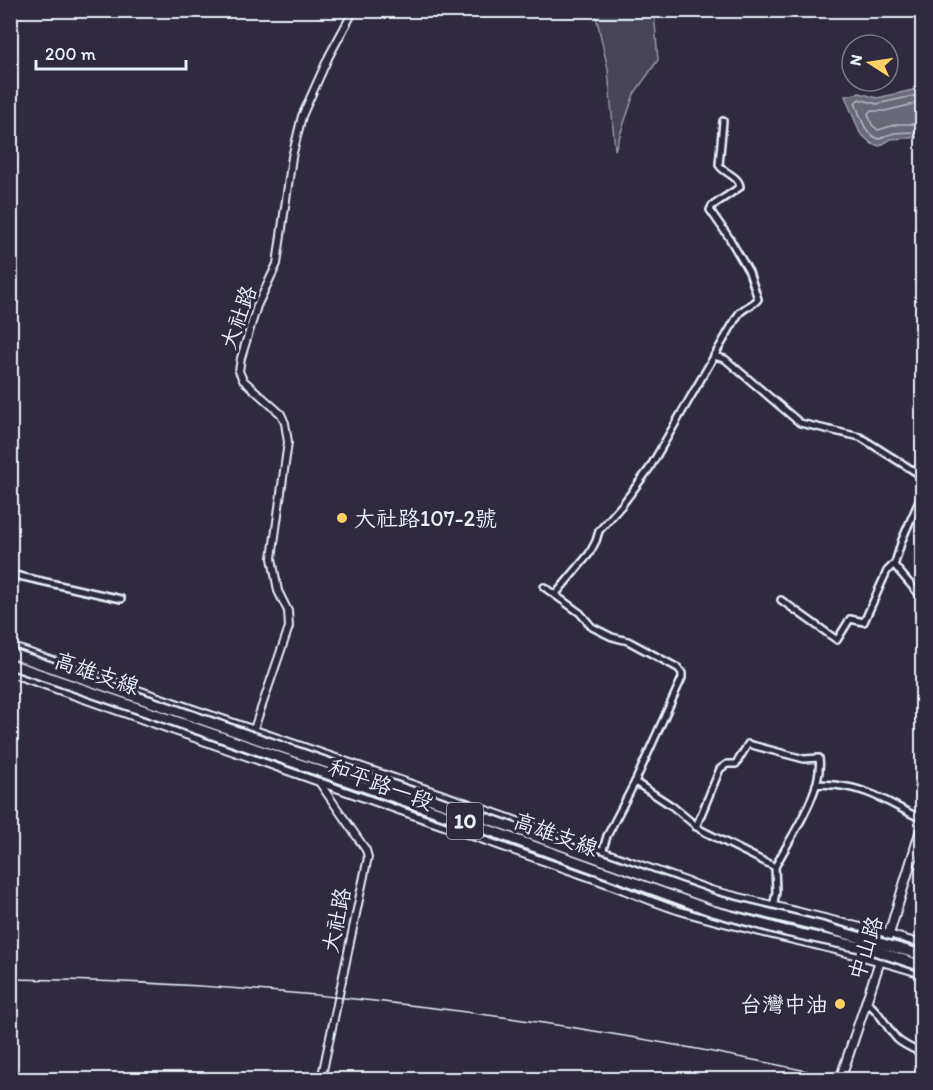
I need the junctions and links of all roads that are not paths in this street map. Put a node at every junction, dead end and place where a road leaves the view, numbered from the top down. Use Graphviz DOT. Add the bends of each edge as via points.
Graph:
graph roads {
  1 [pos="354,10"];
  2 [pos="723,121"];
  3 [pos="714,356"];
  4 [pos="922,476"];
  5 [pos="922,494"];
  6 [pos="894,565"];
  7 [pos="10,574"];
  8 [pos="544,587"];
  9 [pos="555,595"];
  10 [pos="922,598"];
  11 [pos="121,599"];
  12 [pos="781,600"];
  13 [pos="10,646"];
  14 [pos="10,653"];
  15 [pos="10,659"];
  16 [pos="10,664"];
  17 [pos="10,673"];
  18 [pos="139,690"];
  19 [pos="254,729"];
  20 [pos="318,780"];
  21 [pos="634,782"];
  22 [pos="816,785"];
  23 [pos="922,819"];
  24 [pos="922,826"];
  25 [pos="696,827"];
  26 [pos="603,851"];
  27 [pos="775,867"];
  28 [pos="594,879"];
  29 [pos="773,906"];
  30 [pos="769,933"];
  31 [pos="890,934"];
  32 [pos="810,944"];
  33 [pos="922,944"];
  34 [pos="885,948"];
  35 [pos="922,957"];
  36 [pos="881,960"];
  37 [pos="922,966"];
  38 [pos="922,974"];
  39 [pos="866,1002"];
  40 [pos="922,1053"];
  41 [pos="321,1080"];
  42 [pos="840,1080"];
  1 -- 19 [label="street, 大社路" via="328,56 302,116 292,157 277,264 257,306 239,371 243,380 281,414 288,442 272,558 289,627"];
  2 -- 3 [label="street" via="719,165 738,180 740,187 710,210 749,272 758,299 741,310"];
  3 -- 4 [label="street" via="724,359 800,423 860,437"];
  3 -- 9 [label="street" via="649,469 598,531 589,554"];
  5 -- 6 [label="street"];
  6 -- 10 [label="street"];
  6 -- 12 [label="street" via="884,578 866,620 850,619 839,640"];
  7 -- 11 [label="street"];
  8 -- 9 [label="street"];
  9 -- 21 [label="street" via="592,627 628,640 682,673"];
  13 -- 18 [label="street, 和平路一段"];
  14 -- 35 [label="highway, 高雄支線 / 10, bridge" via="717,901"];
  15 -- 18 [label="street, 和平路一段" via="52,674"];
  16 -- 37 [label="highway, 高雄支線 / 10, bridge" via="713,911 874,950"];
  17 -- 20 [label="street, 和平路一段"];
  18 -- 19 [label="street, 和平路一段"];
  19 -- 26 [label="street, 和平路一段"];
  20 -- 28 [label="street, 和平路一段"];
  20 -- 41 [label="street, 大社路" via="368,857"];
  21 -- 25 [label="street"];
  21 -- 26 [label="street"];
  22 -- 23 [label="street" via="849,786 879,795"];
  22 -- 25 [label="street" via="819,758 804,759 748,744 736,764 720,769"];
  22 -- 27 [label="street"];
  24 -- 31 [label="main road, 中山路"];
  25 -- 27 [label="street"];
  26 -- 28 [label="street"];
  26 -- 29 [label="street, 和平路一段" via="711,890"];
  27 -- 29 [label="street"];
  28 -- 30 [label="street, 和平路一段" via="678,910"];
  29 -- 30 [label="street"];
  29 -- 31 [label="street, 和平路一段"];
  30 -- 32 [label="street, 和平路一段"];
  31 -- 33 [label="street, 和平路一段"];
  31 -- 34 [label="main road, 中山路"];
  32 -- 34 [label="street" via="831,935"];
  32 -- 36 [label="street, 和平路一段"];
  34 -- 35 [label="street"];
  34 -- 36 [label="main road, 中山路"];
  36 -- 38 [label="street, 和平路一段"];
  36 -- 39 [label="main road, 中山路"];
  39 -- 40 [label="street" via="898,1040"];
  39 -- 42 [label="main road, 中山路"];
}
